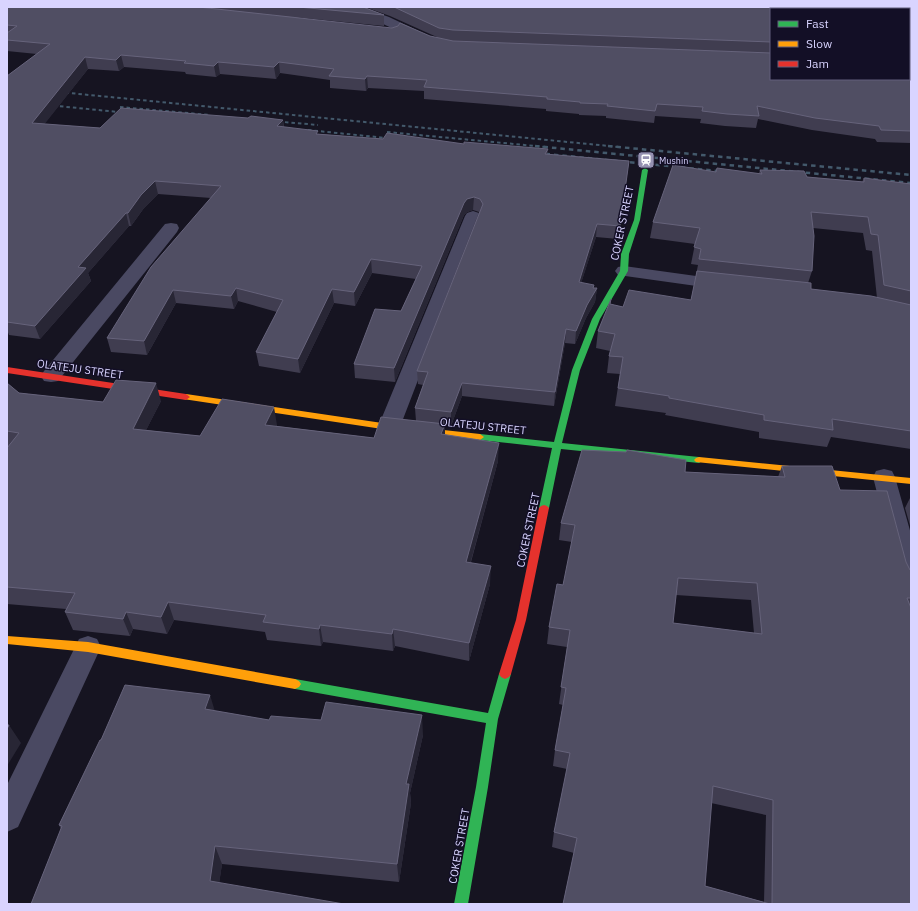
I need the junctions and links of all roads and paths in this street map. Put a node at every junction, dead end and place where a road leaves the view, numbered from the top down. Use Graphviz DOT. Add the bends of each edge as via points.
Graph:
graph roads {
  1 [pos="350,7"];
  2 [pos="382,31"];
  3 [pos="645,170"];
  4 [pos="473,216"];
  5 [pos="171,228"];
  6 [pos="624,271"];
  7 [pos="744,287"];
  8 [pos="7,370"];
  9 [pos="51,376"];
  10 [pos="389,427"];
  11 [pos="557,446"];
  12 [pos="884,477"];
  13 [pos="911,481"];
  14 [pos="911,578"];
  15 [pos="7,640"];
  16 [pos="88,647"];
  17 [pos="492,719"];
  18 [pos="7,817"];
  19 [pos="461,904"];
  1 -- 2 [label="street" via="429,41"];
  3 -- 6 [label="street, COKER STREET" via="637,220 625,254"];
  4 -- 10 [label="street"];
  5 -- 9 [label="street"];
  6 -- 7 [label="street"];
  6 -- 11 [label="street, COKER STREET" via="596,319 576,370"];
  8 -- 9 [label="street, OLATEJU STREET"];
  9 -- 10 [label="street, OLATEJU STREET"];
  10 -- 11 [label="street, OLATEJU STREET"];
  11 -- 12 [label="street, OLATEJU STREET"];
  11 -- 17 [label="street, COKER STREET" via="521,620"];
  12 -- 13 [label="street, OLATEJU STREET"];
  12 -- 14 [label="street"];
  15 -- 16 [label="street"];
  16 -- 17 [label="street"];
  16 -- 18 [label="street"];
  17 -- 19 [label="street, COKER STREET"];
}
